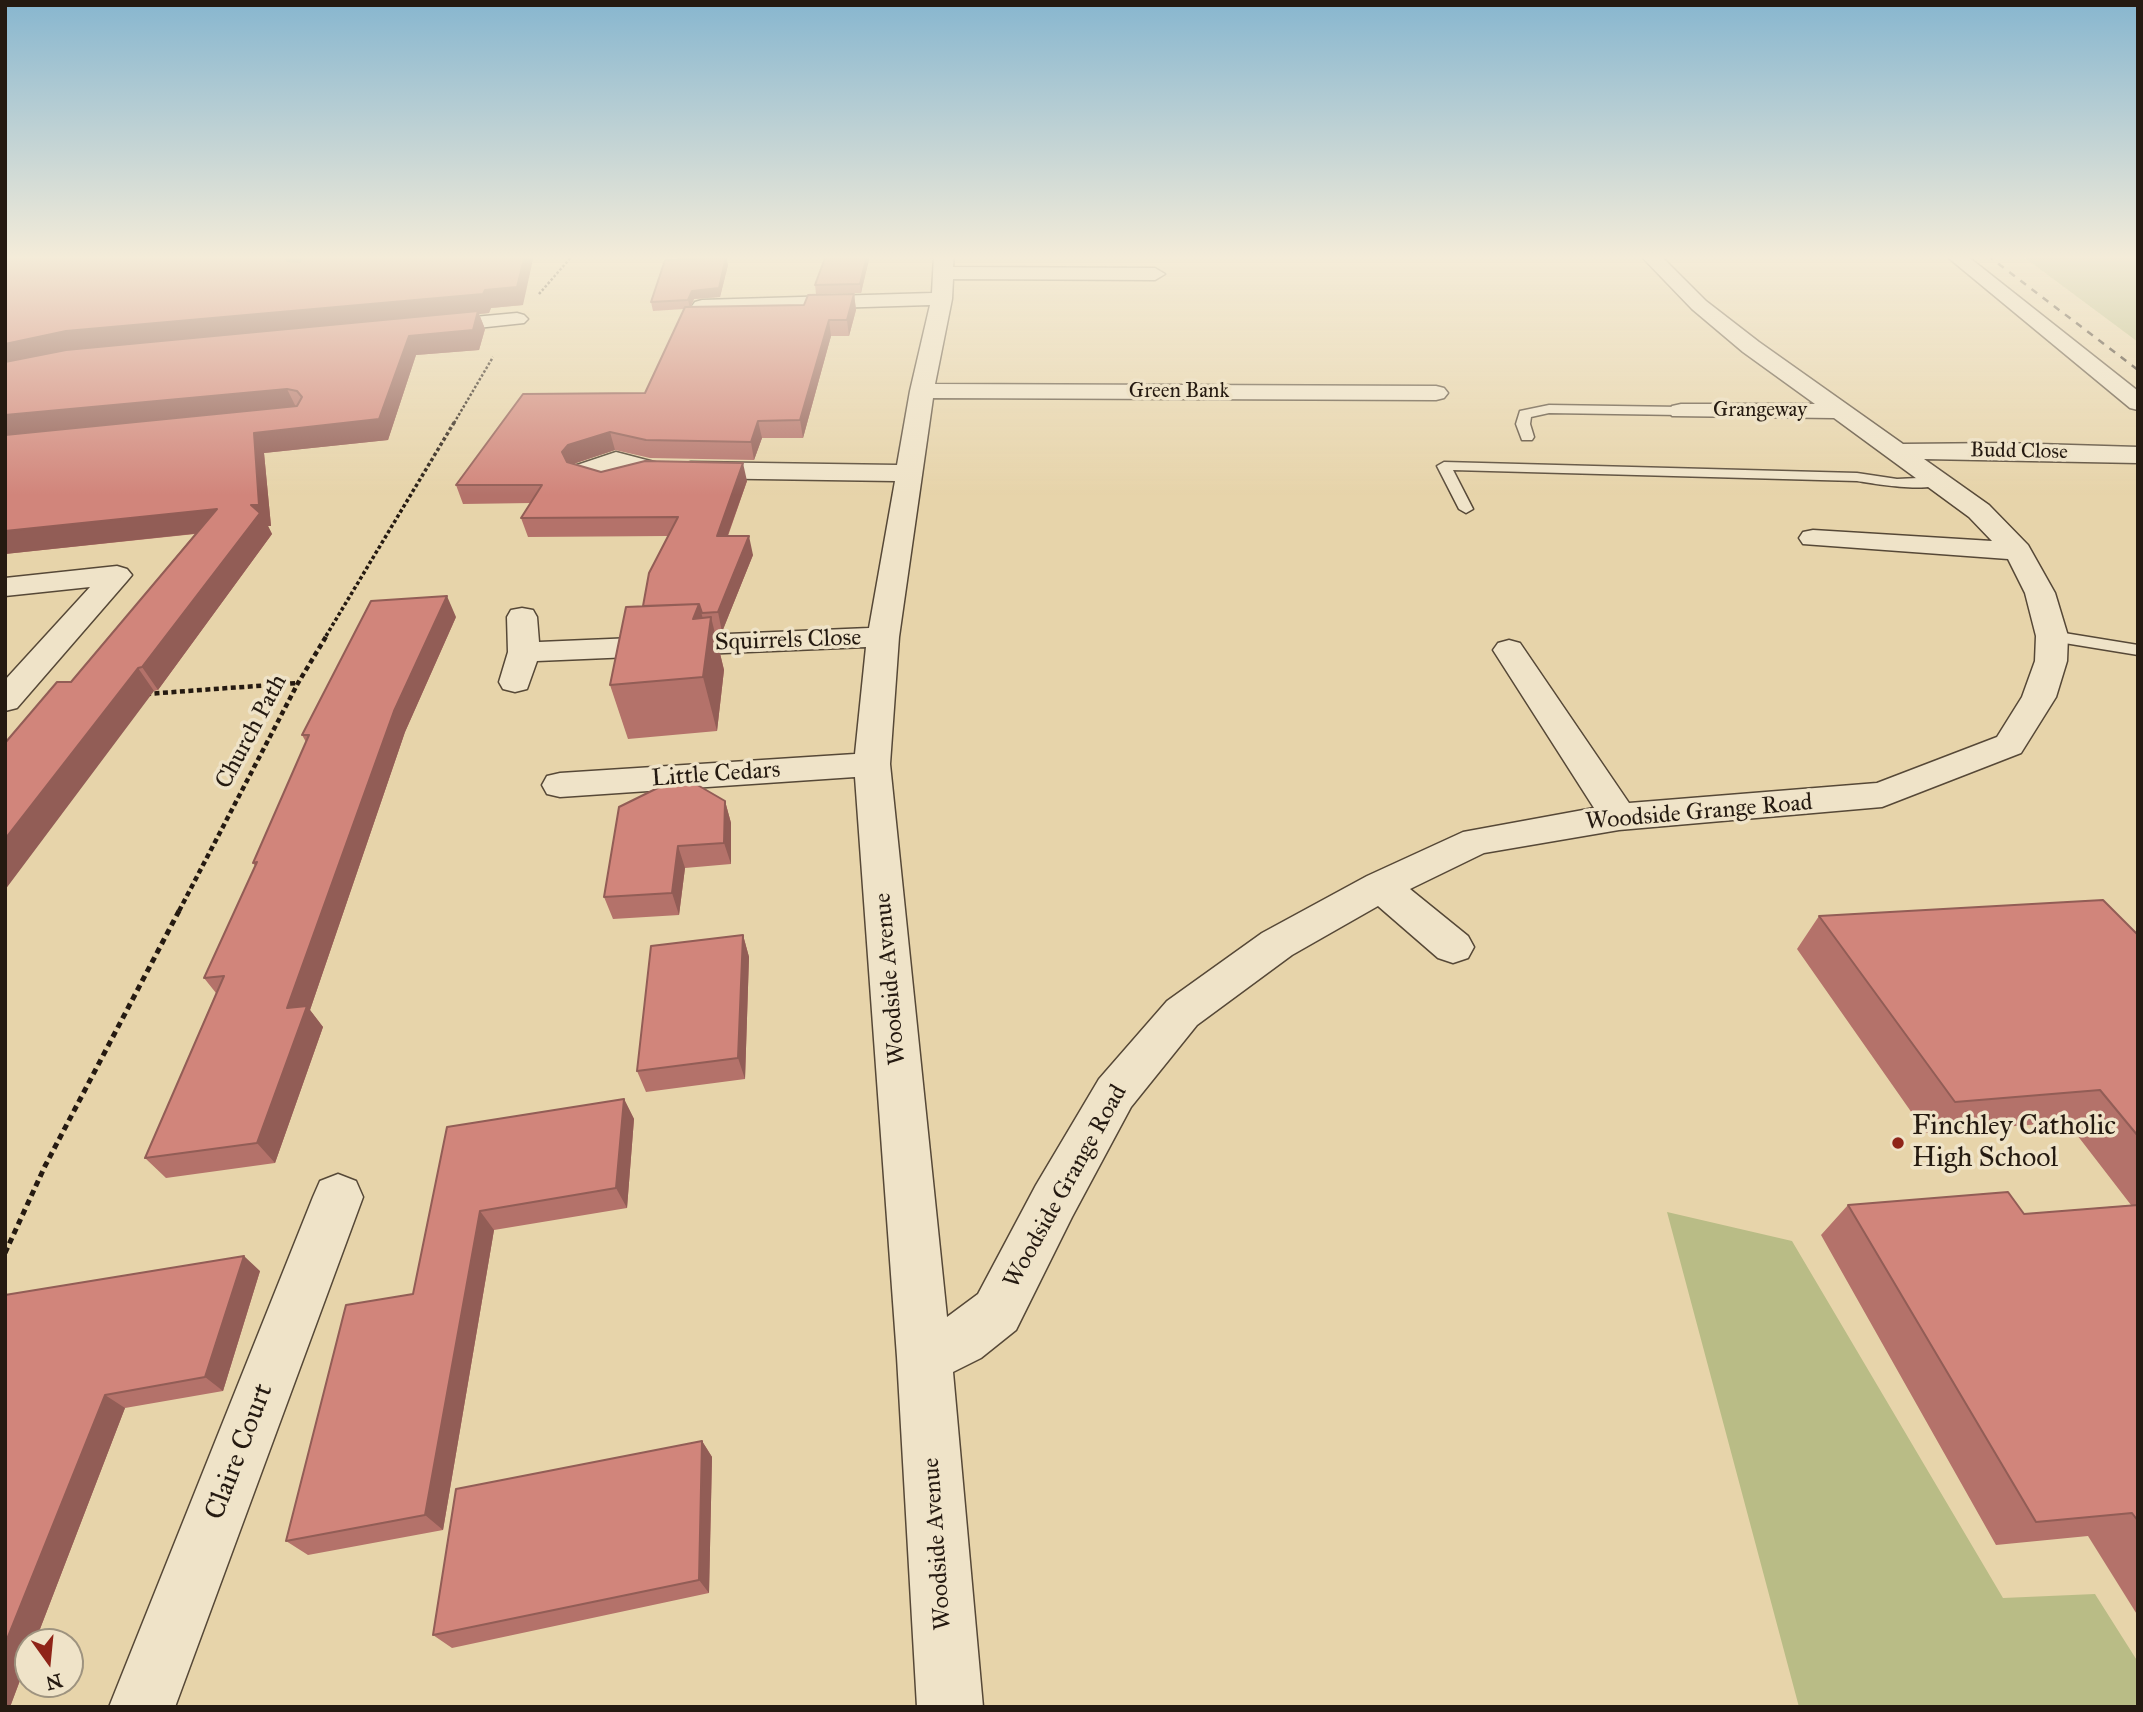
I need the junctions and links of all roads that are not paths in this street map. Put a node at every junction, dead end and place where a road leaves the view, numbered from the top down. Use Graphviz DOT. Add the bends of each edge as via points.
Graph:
graph roads {
  1 [pos="932,335"];
  2 [pos="1736,335"];
  3 [pos="2053,335"];
  4 [pos="922,391"];
  5 [pos="1436,393"];
  6 [pos="2138,403"];
  7 [pos="1681,411"];
  8 [pos="1838,411"];
  9 [pos="1527,437"];
  10 [pos="1900,452"];
  11 [pos="2138,455"];
  12 [pos="649,469"];
  13 [pos="910,473"];
  14 [pos="1938,481"];
  15 [pos="1466,509"];
  16 [pos="1813,538"];
  17 [pos="2018,551"];
  18 [pos="5,587"];
  19 [pos="522,617"];
  20 [pos="2052,636"];
  21 [pos="883,638"];
  22 [pos="1509,650"];
  23 [pos="2138,650"];
  24 [pos="524,652"];
  25 [pos="515,682"];
  26 [pos="5,701"];
  27 [pos="872,764"];
  28 [pos="560,785"];
  29 [pos="1619,817"];
  30 [pos="1381,886"];
  31 [pos="1453,947"];
  32 [pos="338,1197"];
  33 [pos="924,1357"];
  34 [pos="142,1707"];
  35 [pos="950,1707"];
  1 -- 4 [label="street, Woodside Avenue"];
  2 -- 8 [label="street, Woodside Grange Road"];
  3 -- 6 [label="street"];
  4 -- 5 [label="street, Green Bank"];
  4 -- 13 [label="street, Woodside Avenue"];
  7 -- 8 [label="street, Grangeway"];
  7 -- 9 [label="lane" via="1549,409 1524,414"];
  8 -- 10 [label="street, Woodside Grange Road"];
  10 -- 11 [label="street, Budd Close"];
  10 -- 14 [label="street, Woodside Grange Road"];
  12 -- 13 [label="street"];
  13 -- 21 [label="street, Woodside Avenue"];
  14 -- 15 [label="lane" via="1444,466"];
  14 -- 17 [label="street, Woodside Grange Road" via="1979,511"];
  16 -- 17 [label="street"];
  17 -- 20 [label="street, Woodside Grange Road" via="2040,593"];
  18 -- 26 [label="street" via="117,575"];
  19 -- 24 [label="street"];
  20 -- 23 [label="lane"];
  20 -- 29 [label="street, Woodside Grange Road" via="2051,662 2039,696 2009,745 1882,795"];
  21 -- 24 [label="street, Squirrels Close"];
  21 -- 27 [label="street, Woodside Avenue"];
  22 -- 29 [label="street"];
  24 -- 25 [label="street"];
  27 -- 28 [label="street, Little Cedars"];
  27 -- 33 [label="street, Woodside Avenue"];
  29 -- 30 [label="street, Woodside Grange Road" via="1476,841"];
  30 -- 31 [label="street"];
  30 -- 33 [label="street, Woodside Grange Road" via="1277,944 1182,1013 1115,1093 997,1312 962,1339"];
  32 -- 34 [label="street, Claire Court"];
  33 -- 35 [label="street, Woodside Avenue"];
}
